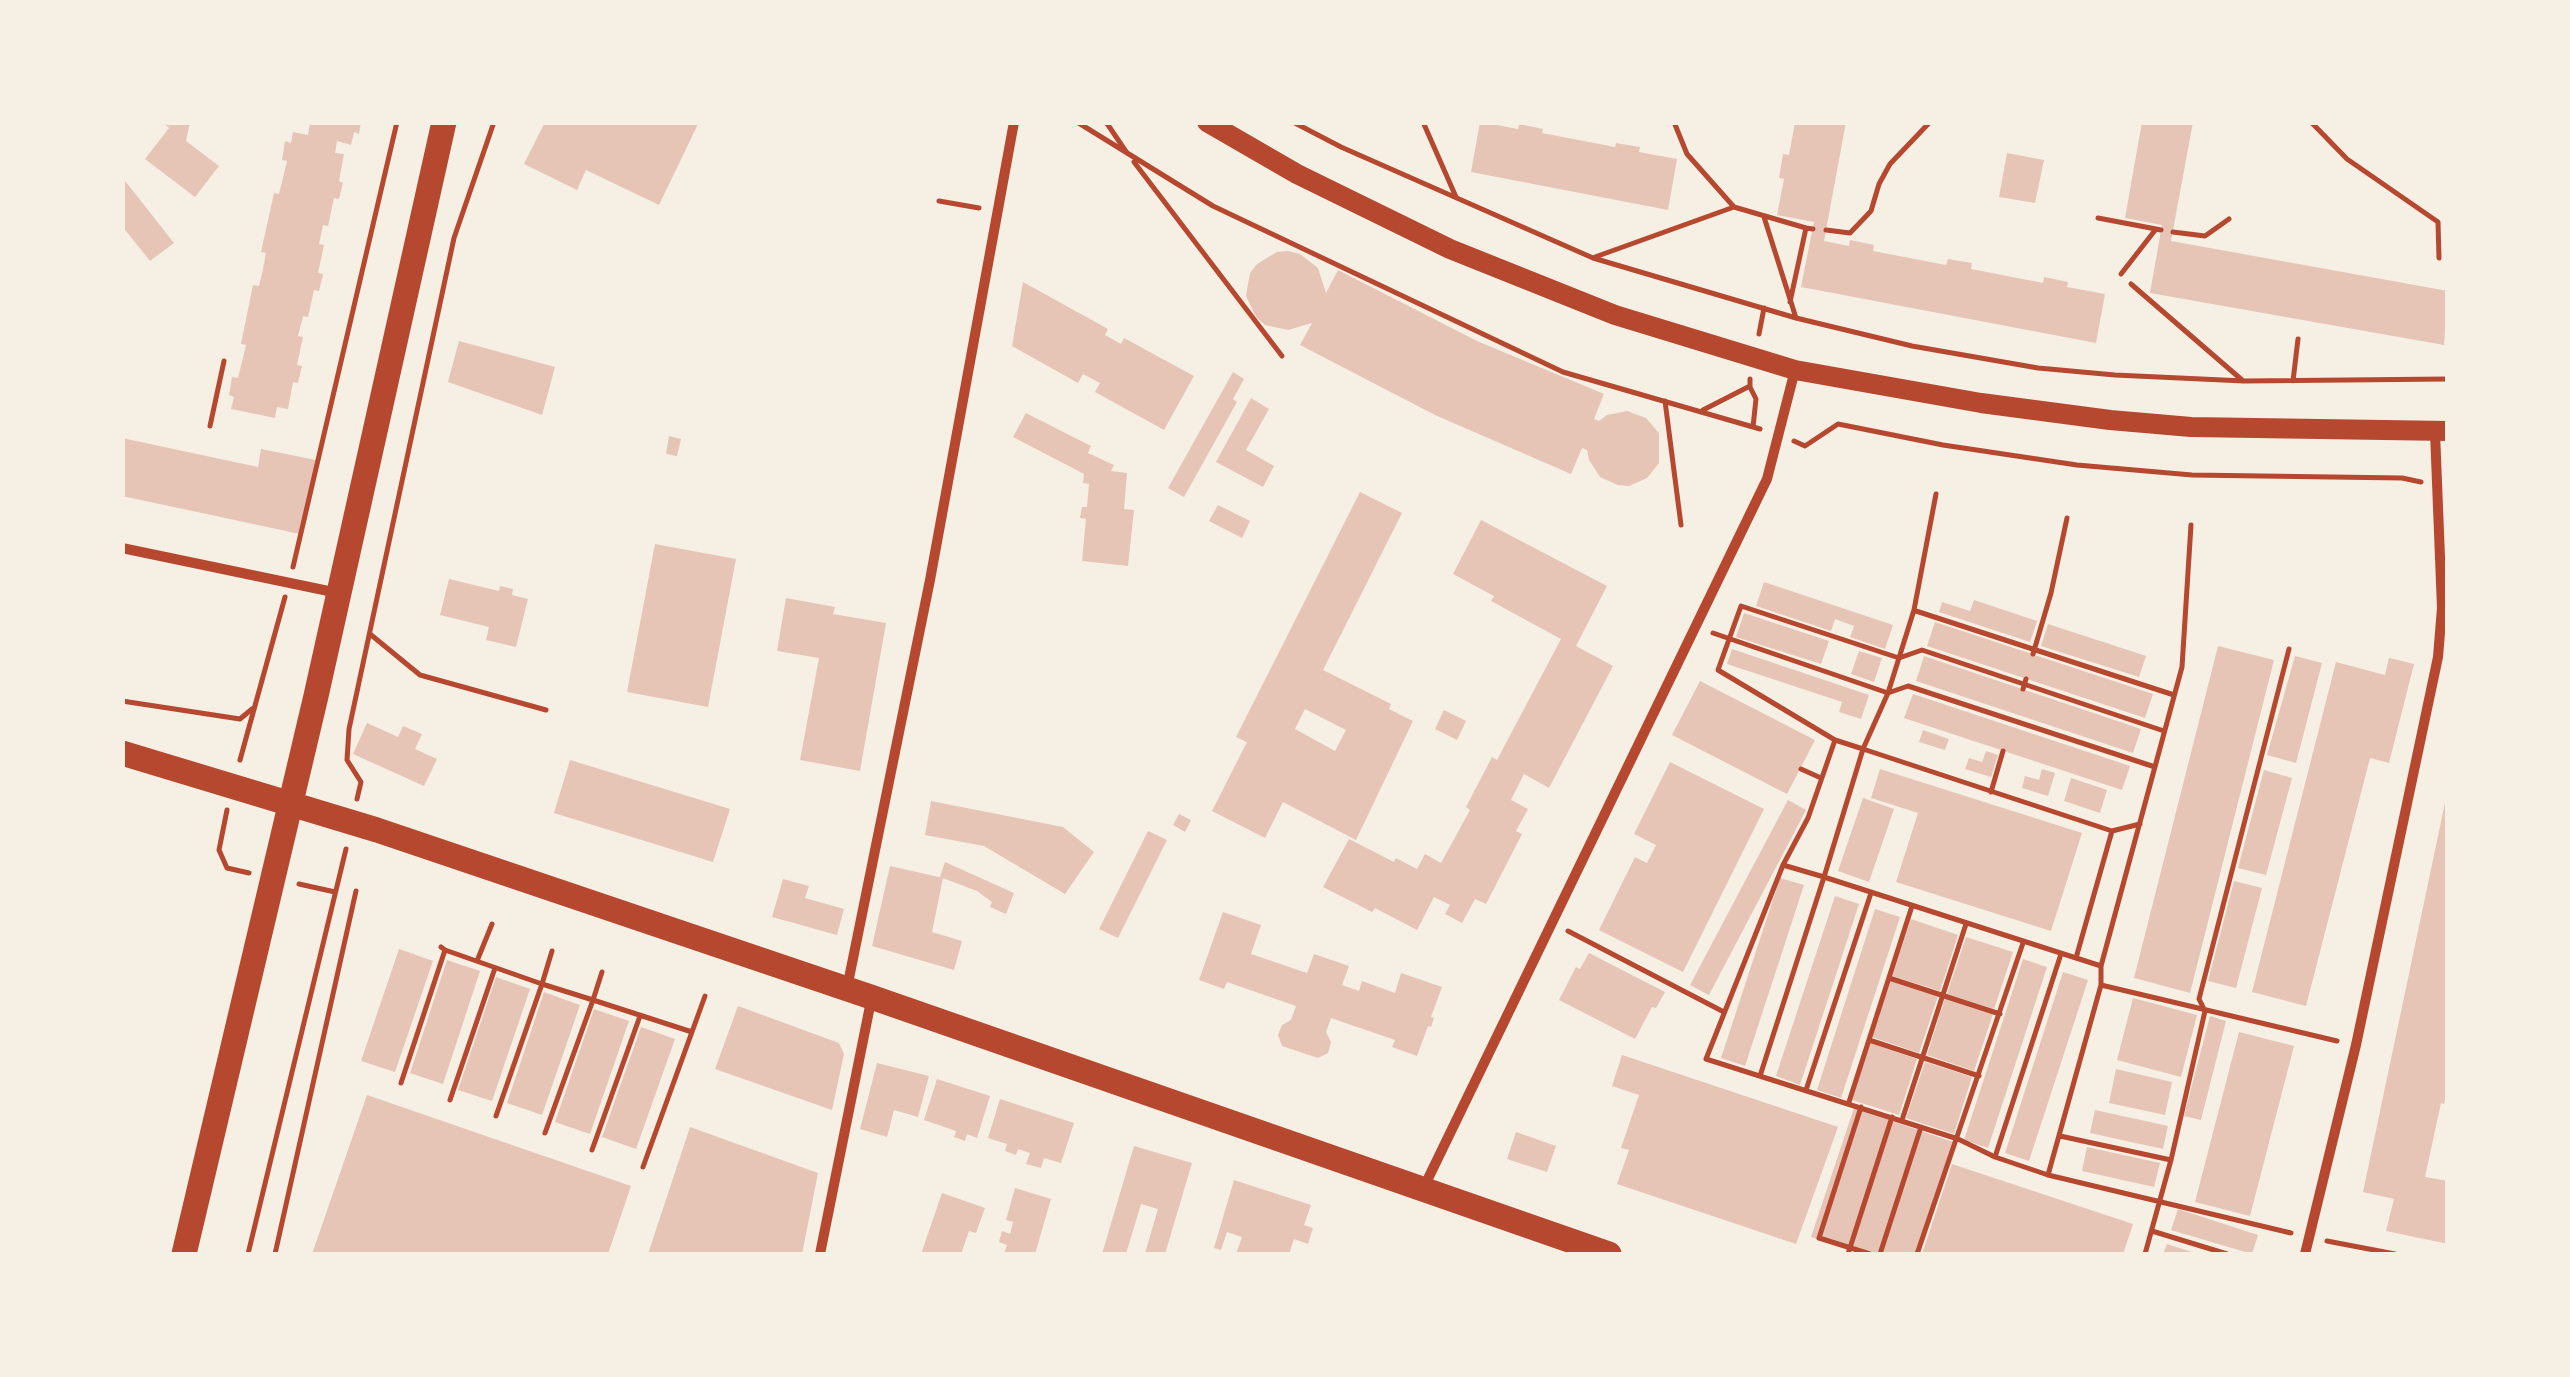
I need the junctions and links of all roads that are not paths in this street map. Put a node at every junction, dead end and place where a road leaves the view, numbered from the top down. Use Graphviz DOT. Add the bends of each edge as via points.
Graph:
graph roads {
  1 [pos="444,122"];
  2 [pos="1014,122"];
  3 [pos="1207,122"];
  4 [pos="1796,370"];
  5 [pos="2442,431"];
  6 [pos="122,548"];
  7 [pos="339,593"];
  8 [pos="122,754"];
  9 [pos="291,803"];
  10 [pos="859,994"];
  11 [pos="1422,1190"];
  12 [pos="184,1254"];
  13 [pos="820,1254"];
  14 [pos="1609,1254"];
  15 [pos="2305,1254"];
  1 -- 7 [label="main road"];
  2 -- 10 [label="street"];
  3 -- 4 [label="main road" via="1450,249 1614,315"];
  4 -- 5 [label="main road" via="2110,420"];
  4 -- 11 [label="street" via="1767,479"];
  5 -- 15 [label="street" via="2438,657"];
  6 -- 7 [label="street"];
  7 -- 9 [label="main road"];
  8 -- 9 [label="main road"];
  9 -- 10 [label="main road"];
  9 -- 12 [label="main road"];
  10 -- 11 [label="main road"];
  10 -- 13 [label="street"];
  11 -- 14 [label="main road"];
}
